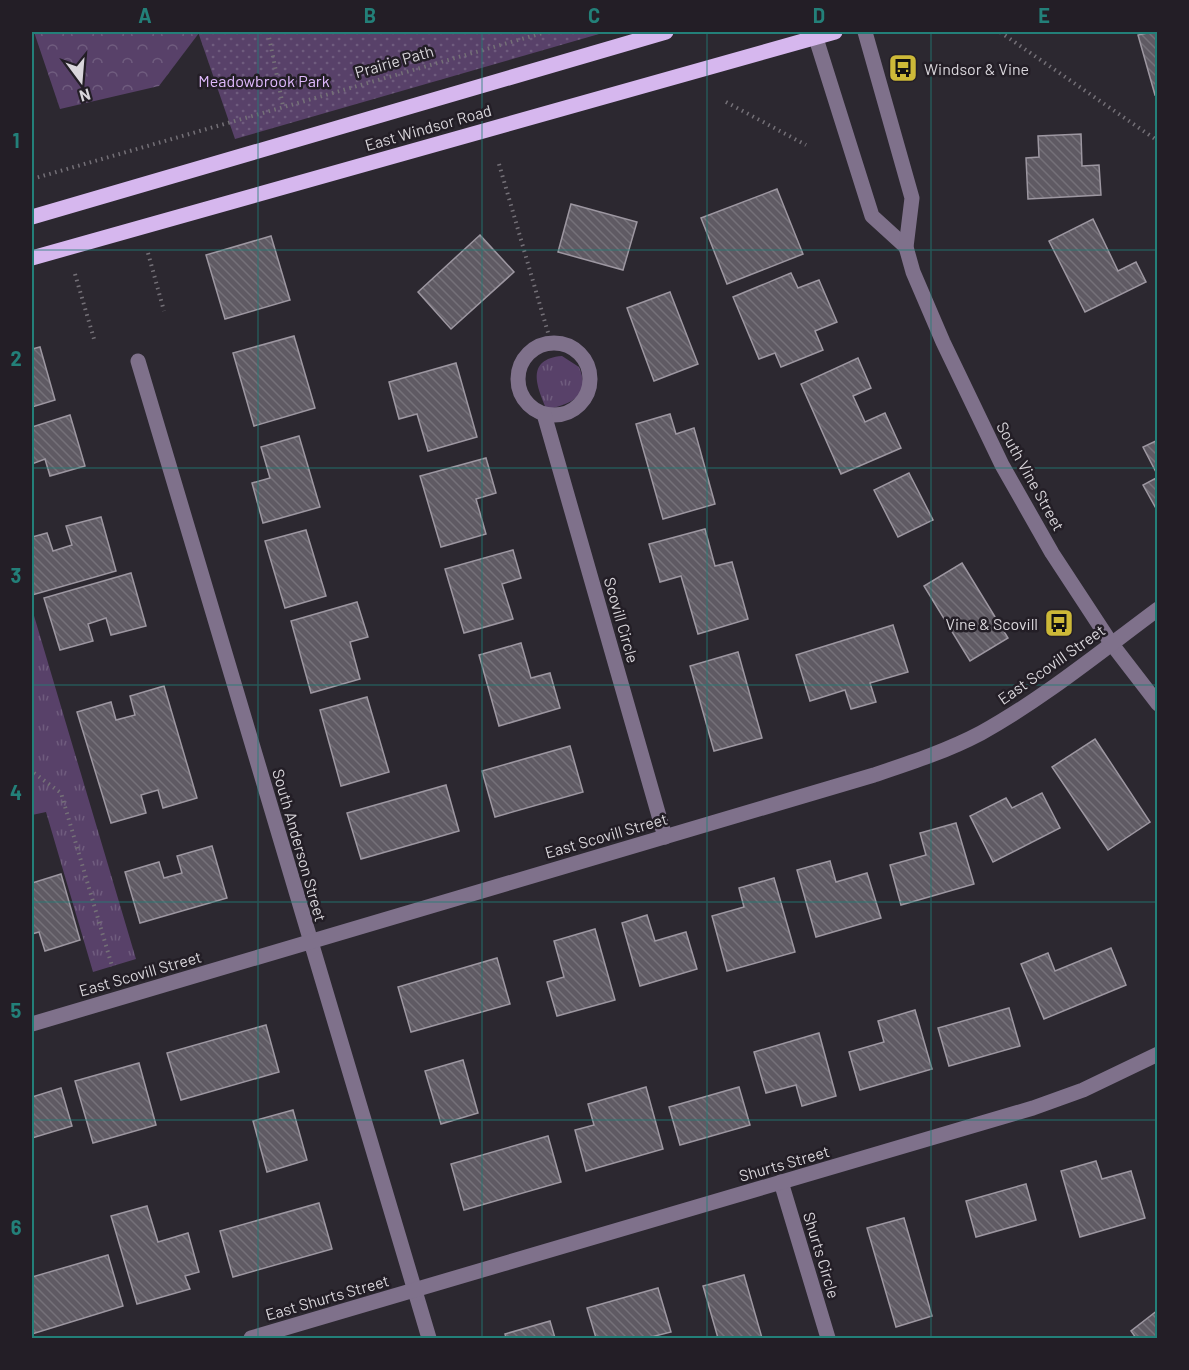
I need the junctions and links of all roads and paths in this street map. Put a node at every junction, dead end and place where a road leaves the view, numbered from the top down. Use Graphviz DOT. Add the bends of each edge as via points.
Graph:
graph roads {
  1 [pos="268,32"];
  2 [pos="546,32"];
  3 [pos="666,32"];
  4 [pos="835,32"];
  5 [pos="865,32"];
  6 [pos="1000,32"];
  7 [pos="814,34"];
  8 [pos="726,102"];
  9 [pos="283,105"];
  10 [pos="1158,141"];
  11 [pos="806,146"];
  12 [pos="499,164"];
  13 [pos="32,179"];
  14 [pos="32,217"];
  15 [pos="906,247"];
  16 [pos="148,253"];
  17 [pos="32,258"];
  18 [pos="75,274"];
  19 [pos="164,311"];
  20 [pos="94,339"];
  21 [pos="551,343"];
  22 [pos="138,361"];
  23 [pos="544,414"];
  24 [pos="1158,609"];
  25 [pos="1111,643"];
  26 [pos="1158,704"];
  27 [pos="34,773"];
  28 [pos="665,837"];
  29 [pos="309,942"];
  30 [pos="112,966"];
  31 [pos="32,1024"];
  32 [pos="1158,1054"];
  33 [pos="781,1182"];
  34 [pos="414,1290"];
  35 [pos="251,1338"];
  36 [pos="429,1338"];
  37 [pos="828,1338"];
  1 -- 9 [label="path"];
  2 -- 9 [label="path, Prairie Path"];
  3 -- 14 [label="main road, East Windsor Road"];
  4 -- 7 [label="main road, East Windsor Road"];
  5 -- 15 [label="street, South Vine Street" via="912,198"];
  6 -- 10 [label="path"];
  7 -- 15 [label="street" via="872,216"];
  7 -- 17 [label="main road, East Windsor Road"];
  8 -- 11 [label="path"];
  9 -- 13 [label="path, Prairie Path"];
  12 -- 21 [label="path"];
  15 -- 25 [label="street, South Vine Street" via="958,376 1002,465 1052,553"];
  16 -- 19 [label="path"];
  18 -- 20 [label="path"];
  21 -- 23 [label="street" via="529,353 518,376 524,399"];
  21 -- 23 [label="street" via="563,344 582,356 591,377 585,399 577,407 567,413"];
  22 -- 29 [label="street, South Anderson Street"];
  23 -- 28 [label="street, Scovill Circle"];
  24 -- 25 [label="street, East Scovill Street"];
  25 -- 26 [label="street, South Vine Street"];
  25 -- 28 [label="street, East Scovill Street" via="1030,703 979,734 874,775"];
  27 -- 30 [label="path" via="61,793"];
  28 -- 29 [label="street, East Scovill Street"];
  29 -- 31 [label="street, East Scovill Street"];
  29 -- 34 [label="street, South Anderson Street"];
  32 -- 33 [label="street, Shurts Street" via="1083,1090 1033,1108"];
  33 -- 34 [label="street, Shurts Street"];
  33 -- 37 [label="street, Shurts Circle"];
  34 -- 35 [label="street, East Shurts Street"];
  34 -- 36 [label="street, South Anderson Street"];
}
